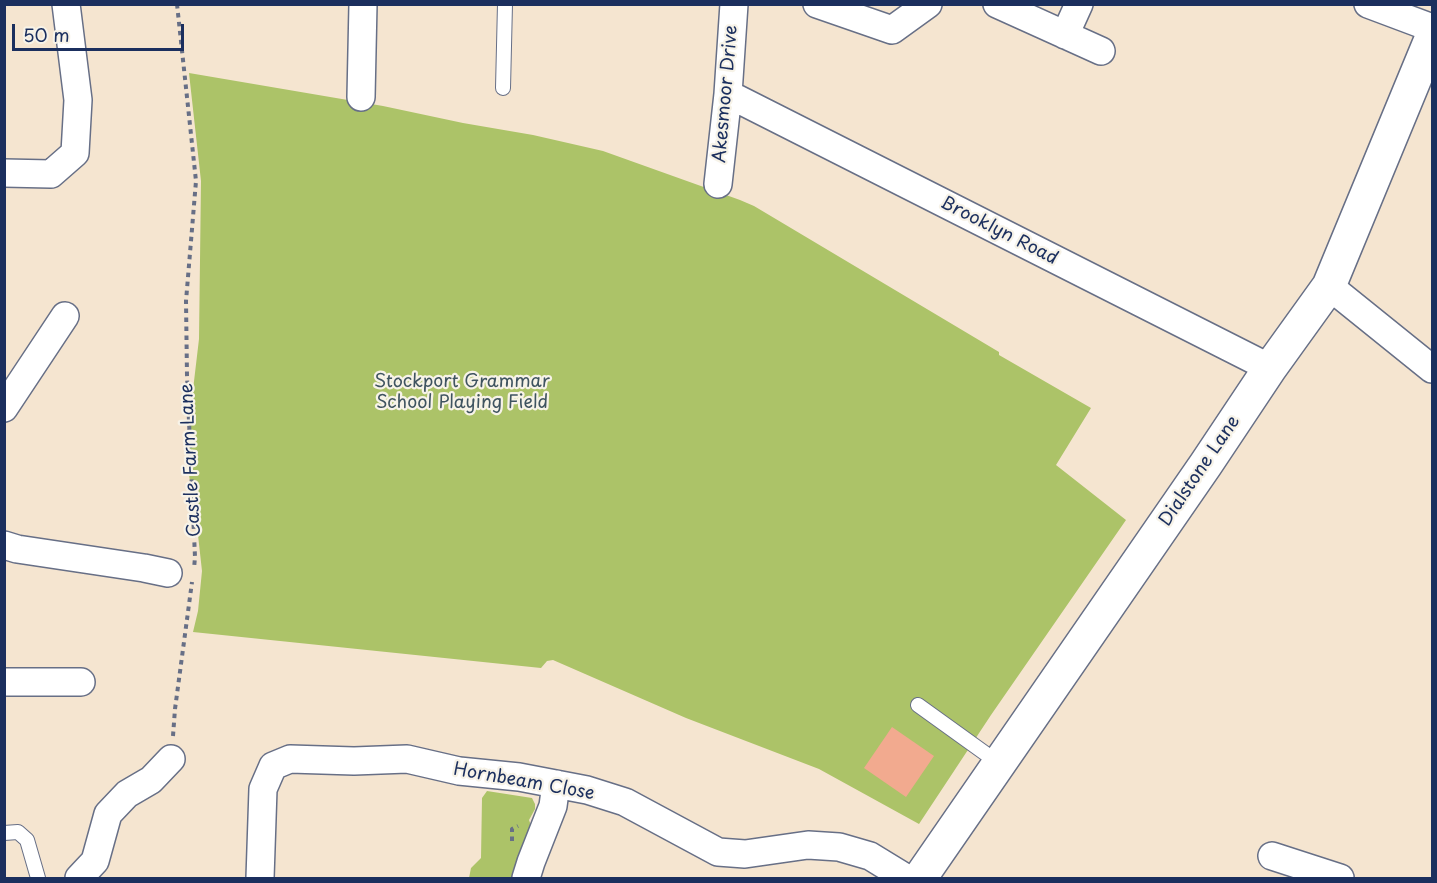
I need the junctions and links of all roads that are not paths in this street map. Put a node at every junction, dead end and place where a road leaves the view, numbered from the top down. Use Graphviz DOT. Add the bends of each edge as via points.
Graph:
graph roads {
  1 [pos="66,4"];
  2 [pos="363,4"];
  3 [pos="505,4"];
  4 [pos="734,4"];
  5 [pos="817,4"];
  6 [pos="928,4"];
  7 [pos="997,4"];
  8 [pos="1079,4"];
  9 [pos="1368,4"];
  10 [pos="1065,35"];
  11 [pos="1431,43"];
  12 [pos="1101,51"];
  13 [pos="503,88"];
  14 [pos="728,94"];
  15 [pos="361,97"];
  16 [pos="4,173"];
  17 [pos="718,184"];
  18 [pos="1329,286"];
  19 [pos="65,316"];
  20 [pos="1270,368"];
  21 [pos="1432,369"];
  22 [pos="4,408"];
  23 [pos="4,545"];
  24 [pos="169,569"];
  25 [pos="4,682"];
  26 [pos="81,682"];
  27 [pos="918,705"];
  28 [pos="171,759"];
  29 [pos="1000,764"];
  30 [pos="556,784"];
  31 [pos="4,833"];
  32 [pos="1272,856"];
  33 [pos="38,879"];
  34 [pos="79,879"];
  35 [pos="260,879"];
  36 [pos="526,879"];
  37 [pos="906,879"];
  38 [pos="920,879"];
  39 [pos="1340,879"];
  1 -- 16 [label="street" via="78,100 75,153 51,174"];
  2 -- 15 [label="street"];
  3 -- 13 [label="lane"];
  4 -- 14 [label="street, Akesmoor Drive"];
  5 -- 6 [label="street" via="892,30"];
  7 -- 10 [label="street"];
  8 -- 10 [label="street"];
  9 -- 11 [label="street"];
  10 -- 12 [label="street"];
  11 -- 18 [label="street, Dialstone Lane"];
  14 -- 17 [label="street, Akesmoor Drive"];
  14 -- 20 [label="street, Brooklyn Road"];
  18 -- 20 [label="street, Dialstone Lane"];
  18 -- 21 [label="street"];
  19 -- 22 [label="street" via="17,366"];
  20 -- 29 [label="street, Dialstone Lane"];
  23 -- 24 [label="street"];
  25 -- 26 [label="street"];
  27 -- 29 [label="lane"];
  28 -- 34 [label="street" via="108,814 95,861"];
  29 -- 38 [label="street, Dialstone Lane"];
  30 -- 35 [label="street, Hornbeam Close" via="459,771 406,759 290,759 273,766 263,789"];
  30 -- 36 [label="street" via="553,806"];
  30 -- 37 [label="street, Hornbeam Close" via="625,802 718,852 745,854 808,845 839,847 870,855"];
  31 -- 33 [label="lane" via="18,832 27,840"];
  32 -- 39 [label="street"];
}
